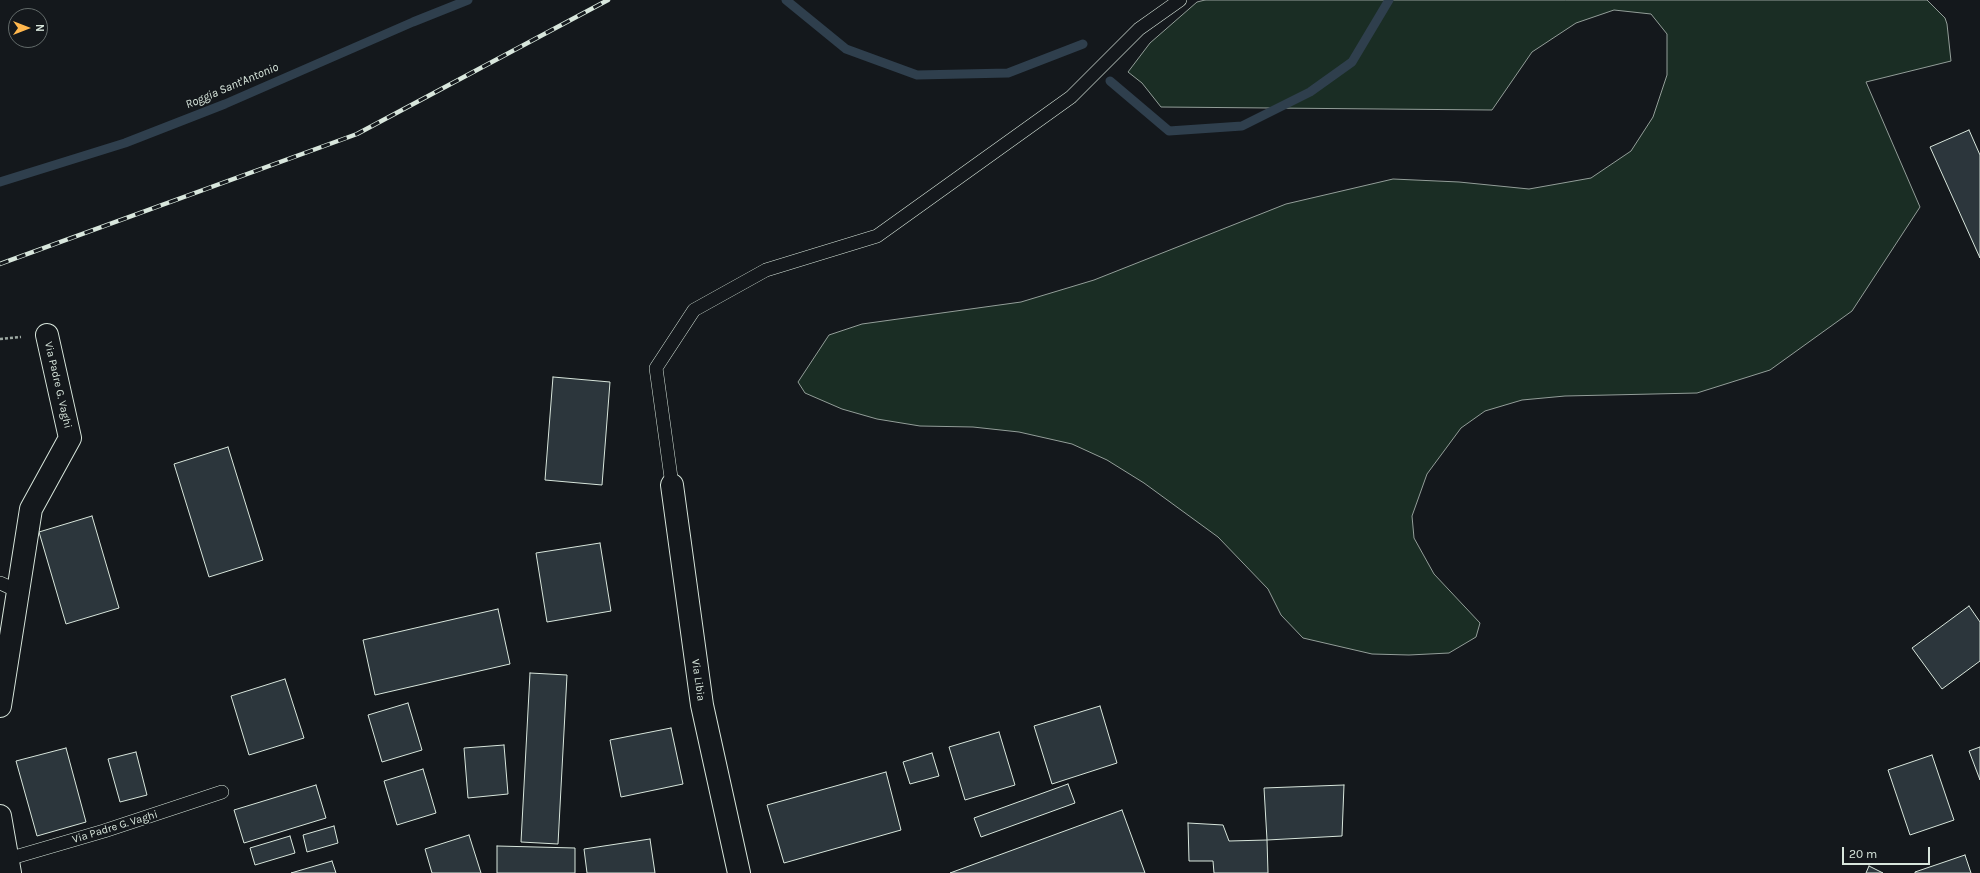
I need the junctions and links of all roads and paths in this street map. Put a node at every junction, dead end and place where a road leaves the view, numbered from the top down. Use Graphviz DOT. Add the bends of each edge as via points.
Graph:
graph roads {
  1 [pos="1180,0"];
  2 [pos="47,335"];
  3 [pos="672,485"];
  4 [pos="9,587"];
  5 [pos="0,706"];
  6 [pos="222,792"];
  7 [pos="0,816"];
  8 [pos="9,866"];
  9 [pos="739,873"];
  1 -- 3 [label="lane" via="1140,29 1071,97 877,236 766,270 694,310 656,368"];
  2 -- 4 [label="street, Via Padre G. Vaghi" via="70,438 31,509"];
  3 -- 9 [label="street, Via Libia" via="702,705"];
  4 -- 5 [label="street, Via Padre G. Vaghi"];
  6 -- 8 [label="lane, Via Padre G. Vaghi"];
  7 -- 8 [label="street, Via Padre G. Vaghi"];
}
